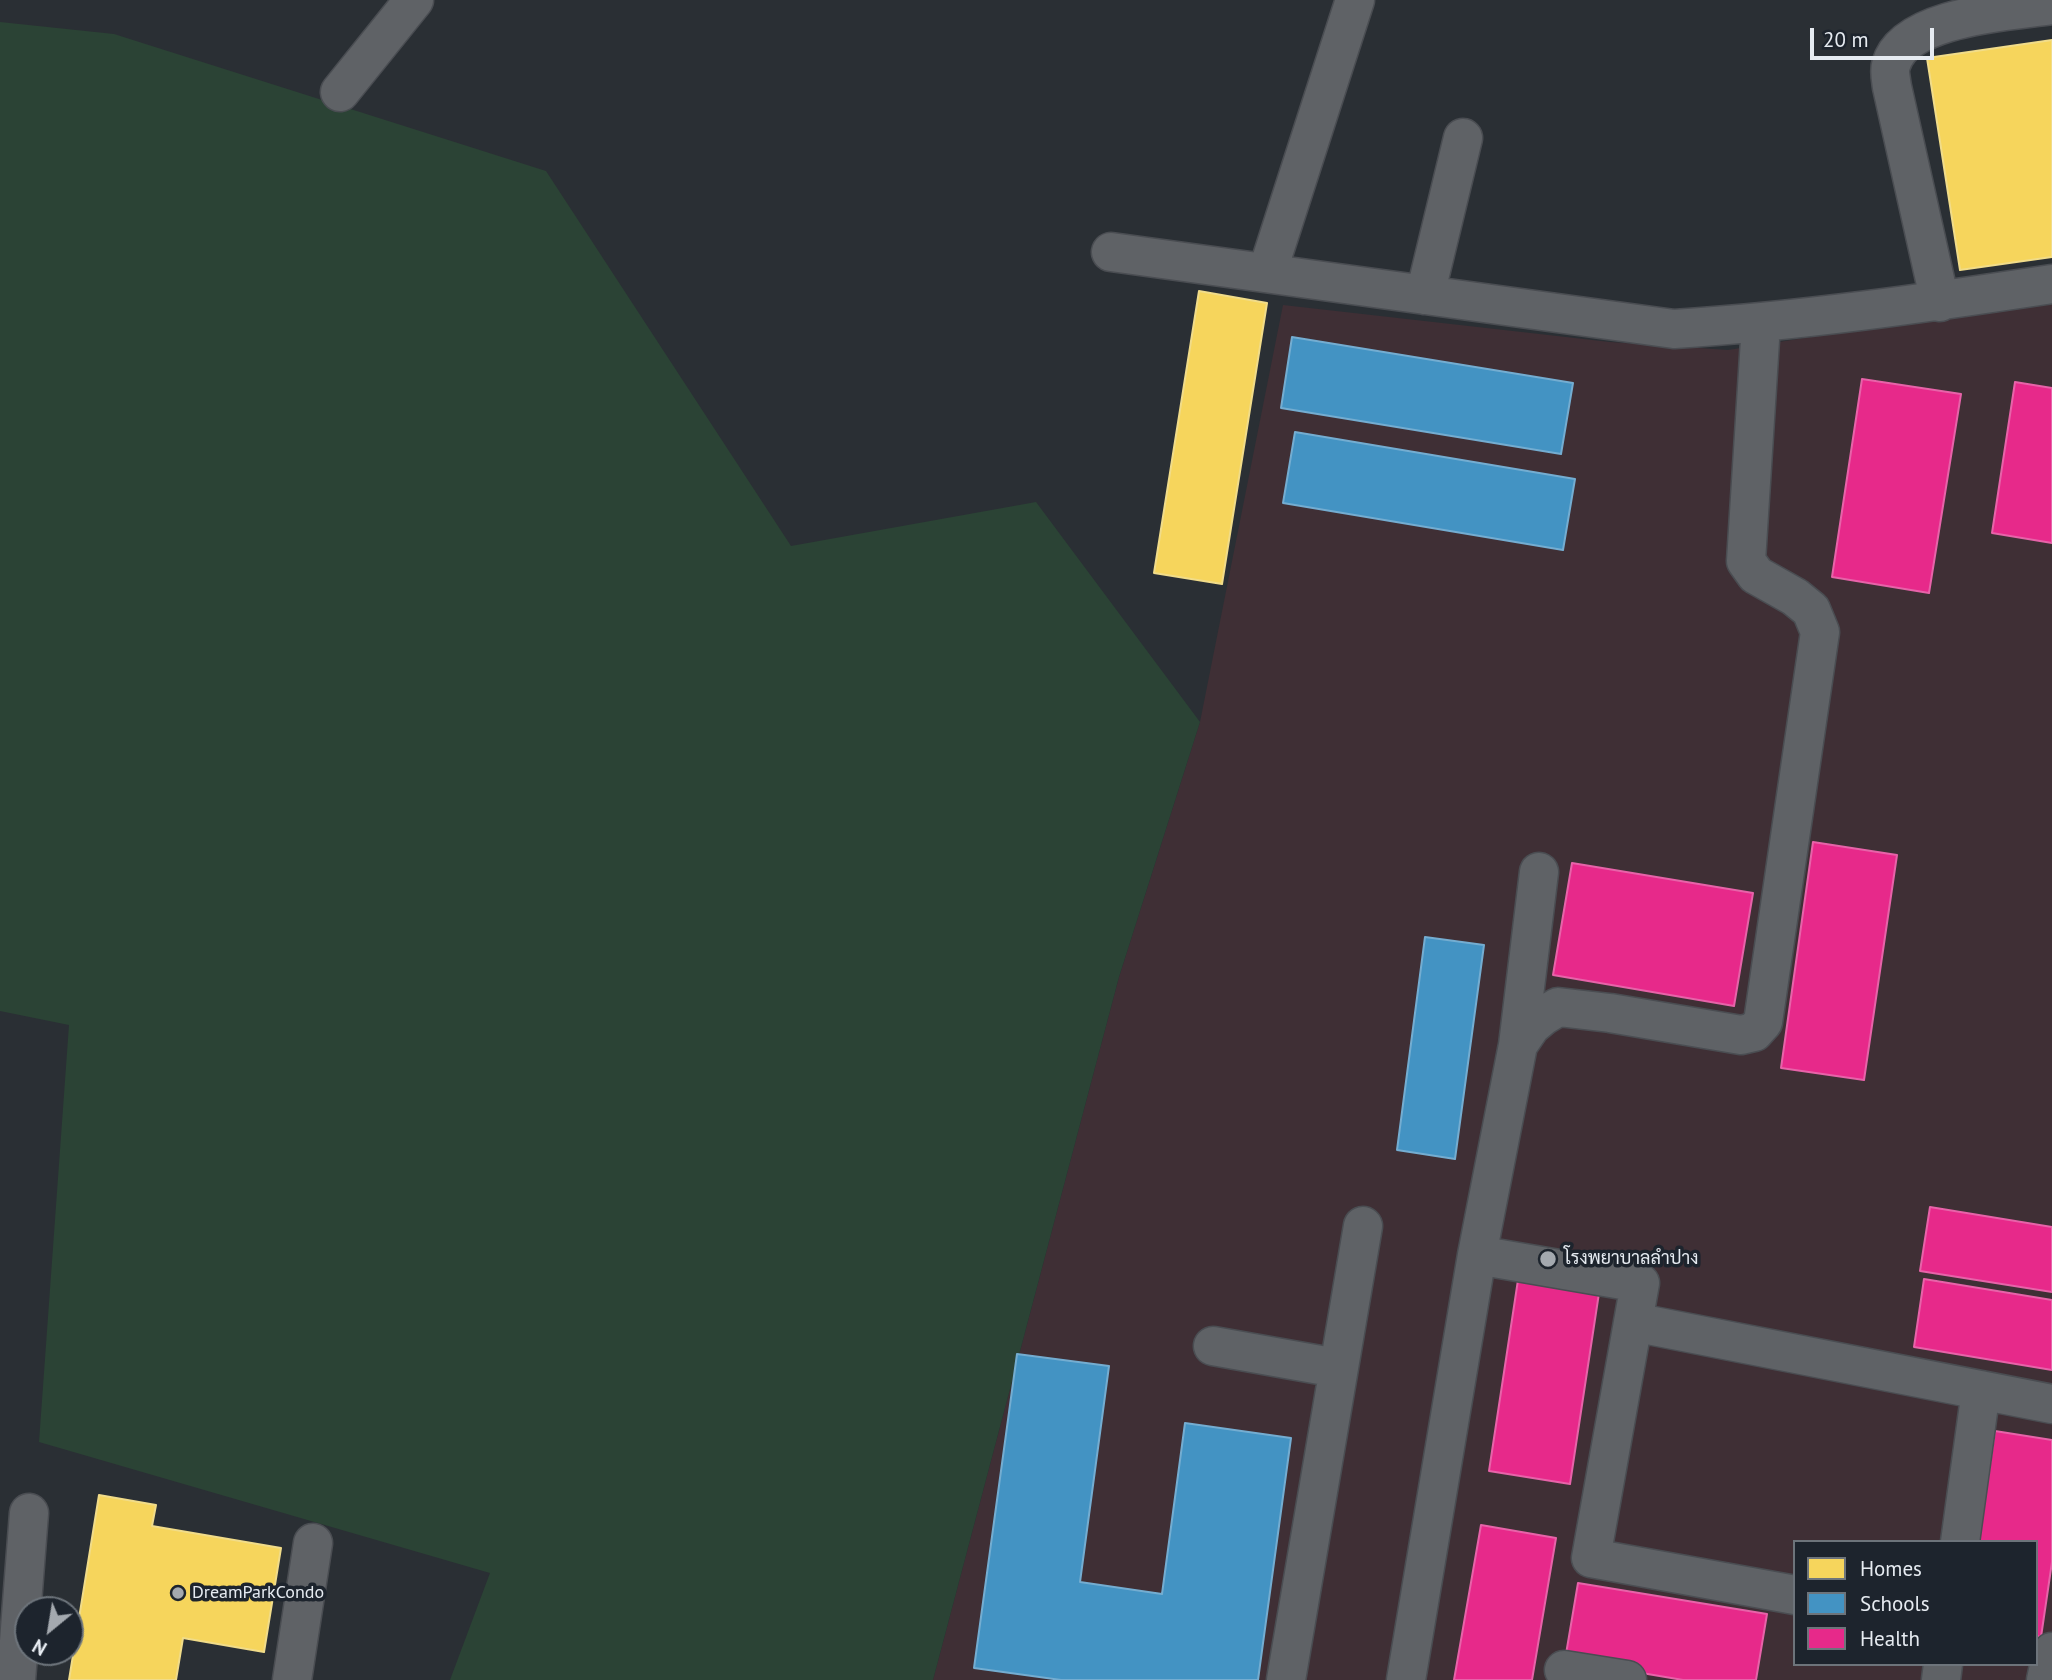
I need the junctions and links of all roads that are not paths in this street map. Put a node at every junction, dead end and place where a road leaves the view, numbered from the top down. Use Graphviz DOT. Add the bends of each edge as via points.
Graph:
graph roads {
  1 [pos="414,0"];
  2 [pos="1354,0"];
  3 [pos="2052,5"];
  4 [pos="340,92"];
  5 [pos="1463,138"];
  6 [pos="1111,252"];
  7 [pos="1267,273"];
  8 [pos="2052,284"];
  9 [pos="1425,295"];
  10 [pos="1940,302"];
  11 [pos="1761,324"];
  12 [pos="1539,872"];
  13 [pos="1518,1045"];
  14 [pos="1363,1226"];
  15 [pos="1477,1255"];
  16 [pos="1633,1322"];
  17 [pos="1213,1346"];
  18 [pos="1337,1368"];
  19 [pos="1981,1390"];
  20 [pos="2052,1404"];
  21 [pos="29,1513"];
  22 [pos="1960,1540"];
  23 [pos="313,1543"];
  24 [pos="1793,1595"];
  25 [pos="2052,1652"];
  26 [pos="1564,1670"];
  27 [pos="16,1680"];
  28 [pos="292,1680"];
  29 [pos="1286,1680"];
  30 [pos="1406,1680"];
  31 [pos="1627,1680"];
  32 [pos="2046,1680"];
  1 -- 4 [label="street"];
  2 -- 7 [label="street"];
  3 -- 10 [label="street" via="1955,19 1899,47 1890,66"];
  5 -- 9 [label="street"];
  6 -- 7 [label="street"];
  7 -- 9 [label="street"];
  8 -- 10 [label="street"];
  9 -- 11 [label="street" via="1674,329"];
  10 -- 11 [label="street"];
  11 -- 13 [label="street" via="1746,561 1756,575 1811,610 1820,632 1763,1021 1754,1032 1741,1035 1559,1007 1531,1026"];
  12 -- 13 [label="street"];
  13 -- 15 [label="street"];
  14 -- 18 [label="street"];
  15 -- 16 [label="street" via="1640,1283"];
  15 -- 30 [label="street"];
  16 -- 19 [label="street"];
  16 -- 24 [label="street" via="1591,1558"];
  17 -- 18 [label="street"];
  18 -- 29 [label="street"];
  19 -- 20 [label="street"];
  19 -- 22 [label="street"];
  21 -- 27 [label="street"];
  23 -- 28 [label="street"];
  25 -- 32 [label="street"];
  26 -- 31 [label="street"];
}
